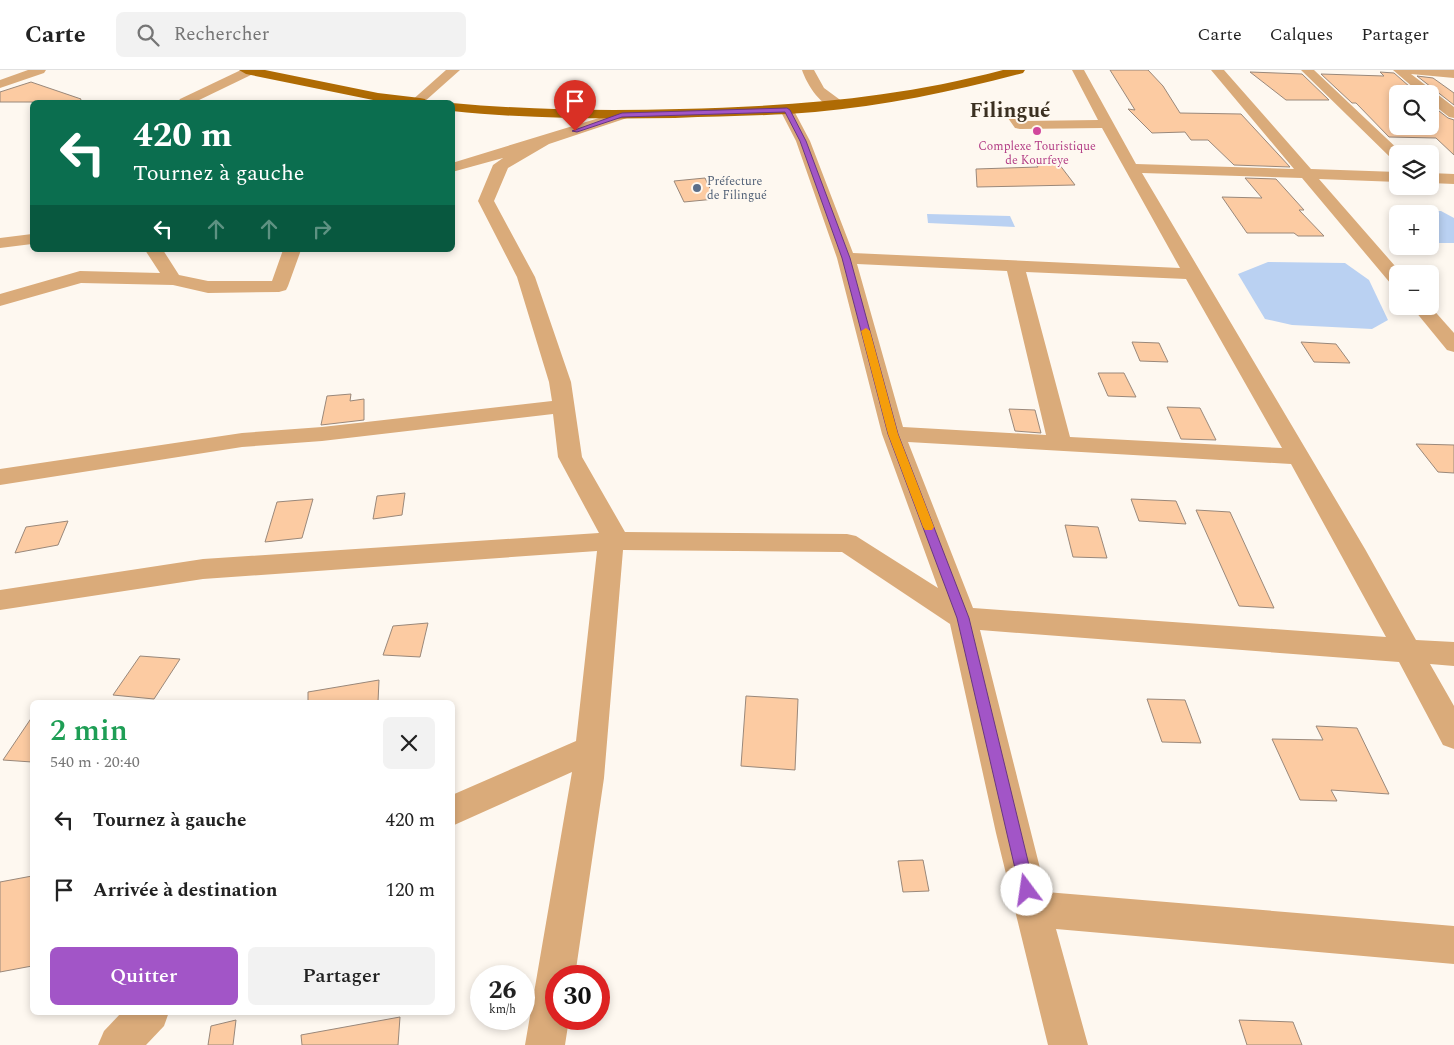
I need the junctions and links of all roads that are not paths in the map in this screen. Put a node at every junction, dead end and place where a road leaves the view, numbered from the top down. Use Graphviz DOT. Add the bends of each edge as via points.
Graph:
graph roads {
  1 [pos="40,70"];
  2 [pos="247,70"];
  3 [pos="454,70"];
  4 [pos="808,70"];
  5 [pos="1018,70"];
  6 [pos="1078,70"];
  7 [pos="1217,70"];
  8 [pos="1307,70"];
  9 [pos="1399,70"];
  10 [pos="1412,70"];
  11 [pos="1454,74"];
  12 [pos="0,84"];
  13 [pos="1418,85"];
  14 [pos="189,100"];
  15 [pos="401,100"];
  16 [pos="419,100"];
  17 [pos="1439,102"];
  18 [pos="838,105"];
  19 [pos="455,107"];
  20 [pos="787,110"];
  21 [pos="1010,111"];
  22 [pos="1454,114"];
  23 [pos="622,115"];
  24 [pos="1107,124"];
  25 [pos="544,141"];
  26 [pos="1389,148"];
  27 [pos="455,167"];
  28 [pos="1131,168"];
  29 [pos="1305,174"];
  30 [pos="1389,177"];
  31 [pos="1439,178"];
  32 [pos="1454,179"];
  33 [pos="30,239"];
  34 [pos="0,243"];
  35 [pos="155,252"];
  36 [pos="291,252"];
  37 [pos="846,258"];
  38 [pos="1015,266"];
  39 [pos="1389,270"];
  40 [pos="1192,274"];
  41 [pos="172,279"];
  42 [pos="0,300"];
  43 [pos="1428,315"];
  44 [pos="1454,346"];
  45 [pos="563,406"];
  46 [pos="893,434"];
  47 [pos="1060,444"];
  48 [pos="1298,457"];
  49 [pos="0,477"];
  50 [pos="611,541"];
  51 [pos="0,600"];
  52 [pos="963,618"];
  53 [pos="1408,651"];
  54 [pos="1454,654"];
  55 [pos="1454,735"];
  56 [pos="591,749"];
  57 [pos="455,810"];
  58 [pos="1032,909"];
  59 [pos="1454,945"];
  60 [pos="558,965"];
  61 [pos="147,1015"];
  62 [pos="548,1030"];
  63 [pos="118,1045"];
  64 [pos="546,1045"];
  65 [pos="1068,1045"];
  1 -- 12 [label="street"];
  2 -- 14 [label="street"];
  2 -- 15 [label="main road"];
  3 -- 16 [label="street"];
  4 -- 18 [label="street" via="817,89"];
  5 -- 18 [label="main road" via="938,90"];
  6 -- 24 [label="street"];
  7 -- 29 [label="street"];
  8 -- 26 [label="street"];
  9 -- 13 [label="street"];
  10 -- 11 [label="street"];
  17 -- 22 [label="street"];
  18 -- 20 [label="main road"];
  19 -- 23 [label="main road"];
  20 -- 23 [label="main road"];
  20 -- 37 [label="street" via="803,141"];
  21 -- 24 [label="street" via="1020,125"];
  23 -- 25 [label="street"];
  24 -- 28 [label="street"];
  25 -- 27 [label="street"];
  25 -- 45 [label="street" via="501,165 486,201 526,277 560,382"];
  28 -- 29 [label="street"];
  28 -- 40 [label="street"];
  29 -- 30 [label="street"];
  29 -- 39 [label="street"];
  31 -- 32 [label="street"];
  33 -- 34 [label="street"];
  35 -- 41 [label="street"];
  36 -- 41 [label="street" via="279,286 208,288"];
  37 -- 38 [label="street"];
  37 -- 46 [label="street"];
  38 -- 40 [label="street"];
  38 -- 47 [label="street"];
  40 -- 48 [label="street"];
  41 -- 42 [label="street" via="80,276"];
  43 -- 44 [label="street"];
  45 -- 49 [label="street" via="242,440"];
  45 -- 50 [label="street" via="570,457 612,532"];
  46 -- 47 [label="street"];
  46 -- 52 [label="street"];
  47 -- 48 [label="street"];
  48 -- 53 [label="street"];
  50 -- 51 [label="street" via="203,569"];
  50 -- 52 [label="street" via="847,543"];
  50 -- 56 [label="street"];
  52 -- 53 [label="street"];
  52 -- 58 [label="street"];
  53 -- 54 [label="street"];
  53 -- 55 [label="street"];
  56 -- 57 [label="street"];
  56 -- 60 [label="street"];
  58 -- 59 [label="street"];
  58 -- 65 [label="street"];
  61 -- 63 [label="street"];
  62 -- 64 [label="street"];
}
